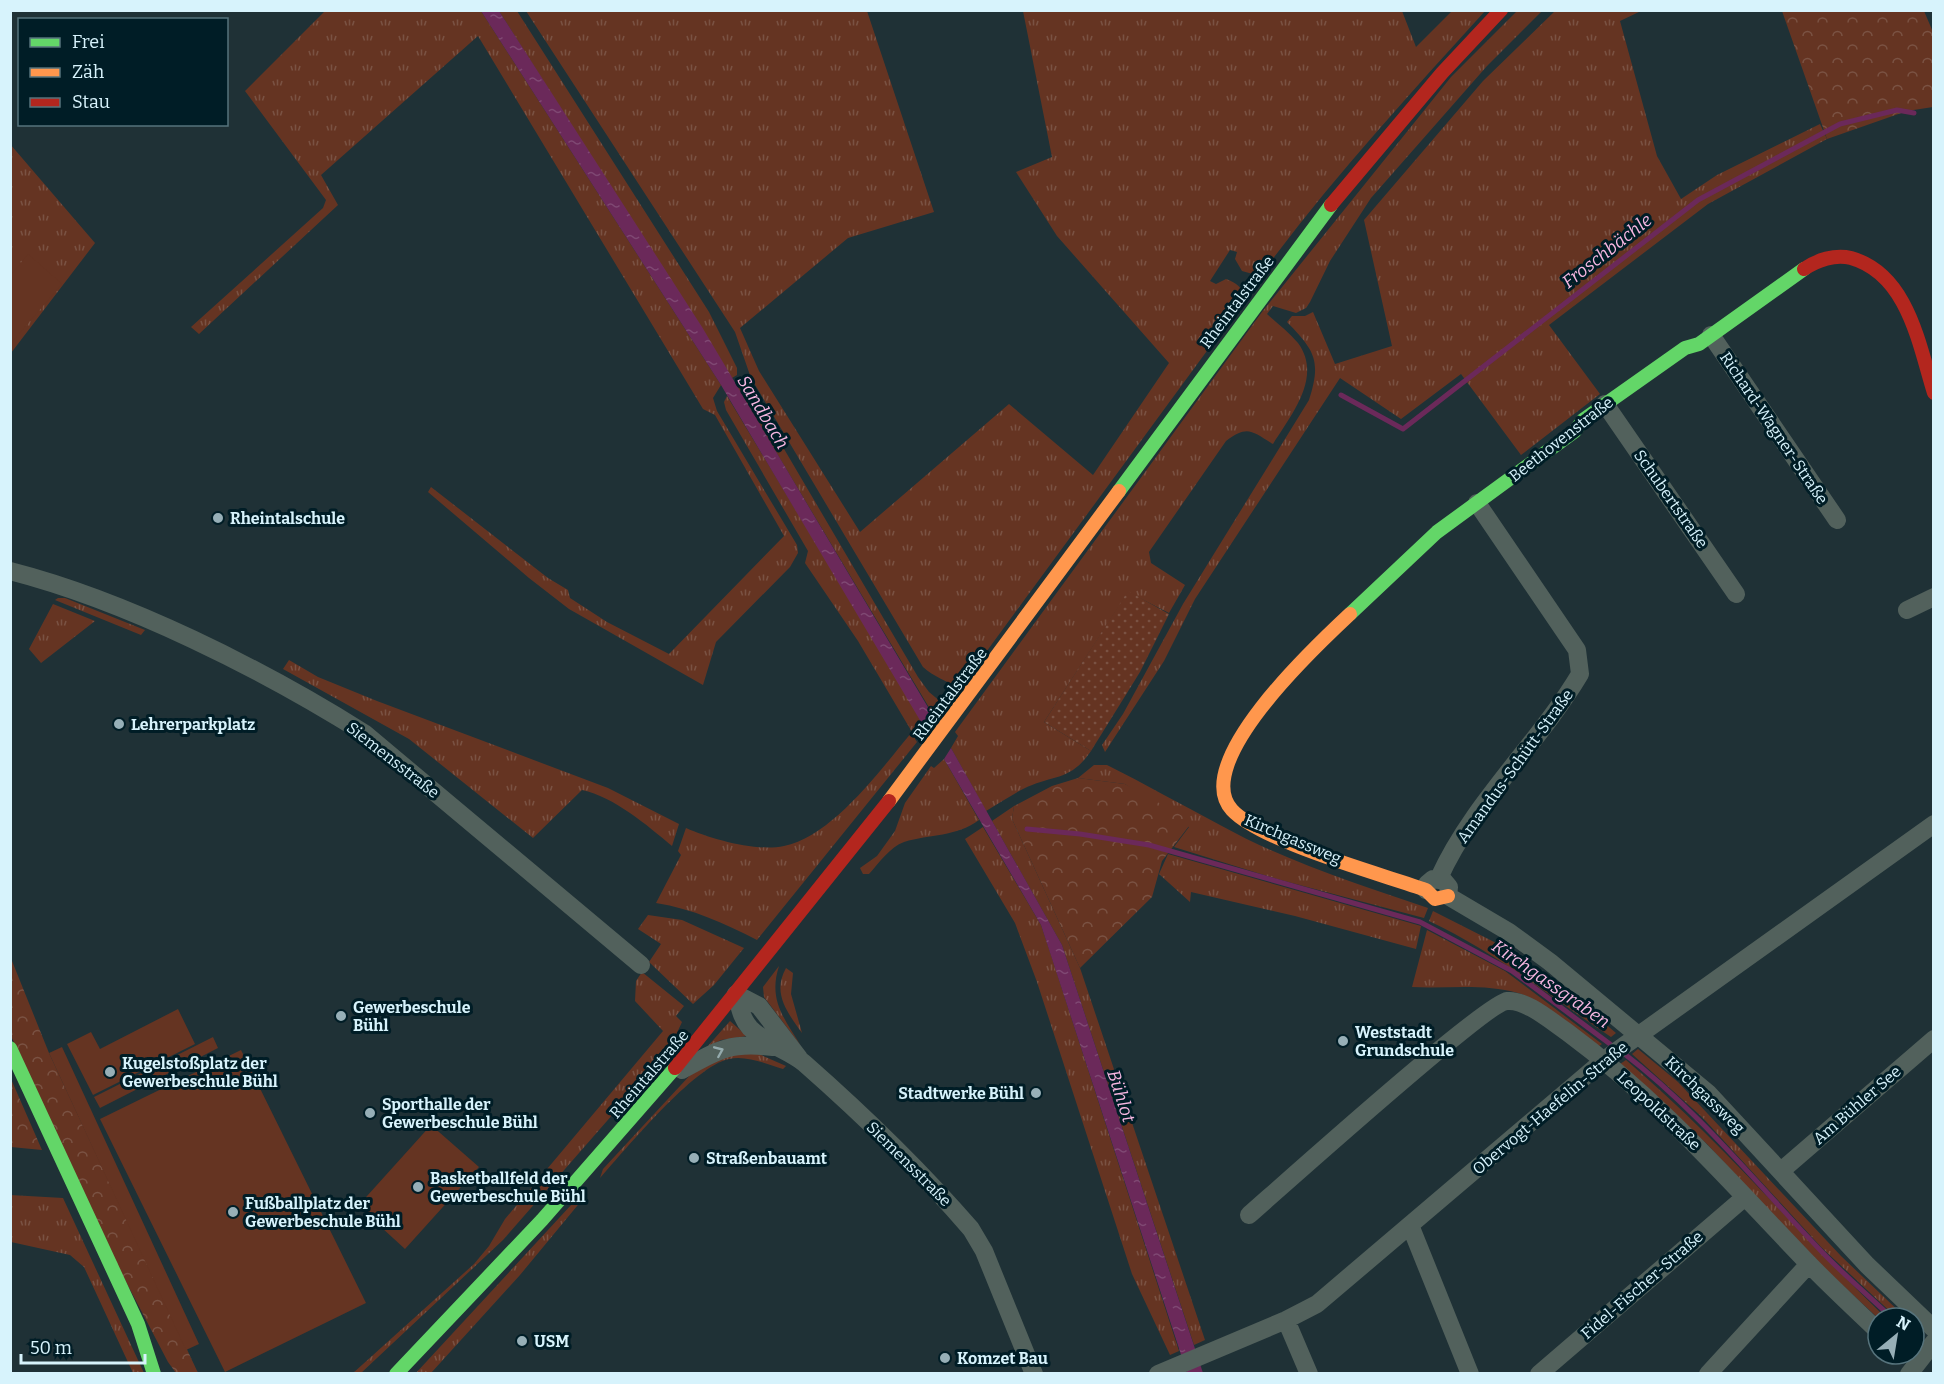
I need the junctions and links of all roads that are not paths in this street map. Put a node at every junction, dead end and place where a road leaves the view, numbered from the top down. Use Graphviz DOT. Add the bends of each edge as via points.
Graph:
graph roads {
  1 [pos="1502,10"];
  2 [pos="1712,335"];
  3 [pos="1930,369"];
  4 [pos="1934,393"];
  5 [pos="1605,404"];
  6 [pos="1477,503"];
  7 [pos="1837,520"];
  8 [pos="10,570"];
  9 [pos="1736,594"];
  10 [pos="1934,597"];
  11 [pos="1907,610"];
  12 [pos="1230,808"];
  13 [pos="1934,824"];
  14 [pos="1432,884"];
  15 [pos="641,965"];
  16 [pos="736,994"];
  17 [pos="1635,1037"];
  18 [pos="1934,1039"];
  19 [pos="773,1047"];
  20 [pos="10,1048"];
  21 [pos="1607,1057"];
  22 [pos="801,1061"];
  23 [pos="670,1076"];
  24 [pos="1780,1171"];
  25 [pos="1745,1197"];
  26 [pos="1249,1215"];
  27 [pos="1410,1225"];
  28 [pos="1809,1264"];
  29 [pos="1866,1319"];
  30 [pos="1286,1320"];
  31 [pos="1933,1338"];
  32 [pos="160,1369"];
  33 [pos="396,1374"];
  34 [pos="1034,1374"];
  35 [pos="1158,1374"];
  36 [pos="1309,1374"];
  37 [pos="1470,1374"];
  38 [pos="1539,1374"];
  39 [pos="1708,1374"];
  1 -- 16 [label="main road, Rheintalstraße" via="1360,169 1262,294 949,725"];
  2 -- 3 [label="main road, Beethovenstraße" via="1818,260 1850,256 1876,267 1894,287"];
  2 -- 5 [label="main road, Beethovenstraße" via="1685,348"];
  2 -- 7 [label="street, Richard-Wagner-Straße"];
  3 -- 4 [label="main road, Beethovenstraße"];
  5 -- 6 [label="main road, Beethovenstraße" via="1575,431"];
  5 -- 9 [label="street, Schubertstraße"];
  6 -- 12 [label="main road, Beethovenstraße" via="1400,564 1269,697 1246,728 1223,780 1223,794"];
  6 -- 14 [label="street, Amandus-Schütt-Straße" via="1577,650 1581,674"];
  8 -- 15 [label="street, Siemensstraße" via="175,633 324,708 364,733"];
  10 -- 11 [label="street"];
  12 -- 14 [label="main road, Kirchgassweg" via="1253,825 1298,845"];
  13 -- 17 [label="street, Obervogt-Haefelin-Straße"];
  14 -- 17 [label="street, Kirchgassweg" via="1449,887 1448,896 1522,941 1581,985"];
  16 -- 19 [label="street, Siemensstraße" via="742,1017"];
  16 -- 22 [label="street" via="759,1006"];
  16 -- 23 [label="main road, Rheintalstraße"];
  17 -- 21 [label="street, Obervogt-Haefelin-Straße"];
  17 -- 24 [label="street, Kirchgassweg" via="1709,1095"];
  18 -- 24 [label="street, Am Bühler See"];
  19 -- 22 [label="street, Siemensstraße"];
  23 -- 19 [label="street, one-way" via="725,1047"];
  20 -- 32 [label="main road"];
  21 -- 25 [label="street, Leopoldstraße"];
  21 -- 26 [label="street, Leopoldstraße" via="1537,1010 1509,1000 1499,1003"];
  21 -- 27 [label="street, Obervogt-Haefelin-Straße"];
  22 -- 34 [label="street, Siemensstraße" via="845,1100 971,1229 984,1251"];
  23 -- 33 [label="main road, Rheintalstraße"];
  24 -- 31 [label="street, Kirchgassweg"];
  25 -- 28 [label="street, Leopoldstraße"];
  25 -- 38 [label="street, Fidel-Fischer-Straße"];
  27 -- 30 [label="street, Obervogt-Haefelin-Straße" via="1317,1304"];
  27 -- 37 [label="street"];
  28 -- 29 [label="street, Leopoldstraße"];
  28 -- 39 [label="street"];
  30 -- 35 [label="street, Obervogt-Haefelin-Straße"];
  30 -- 36 [label="street"];
}
